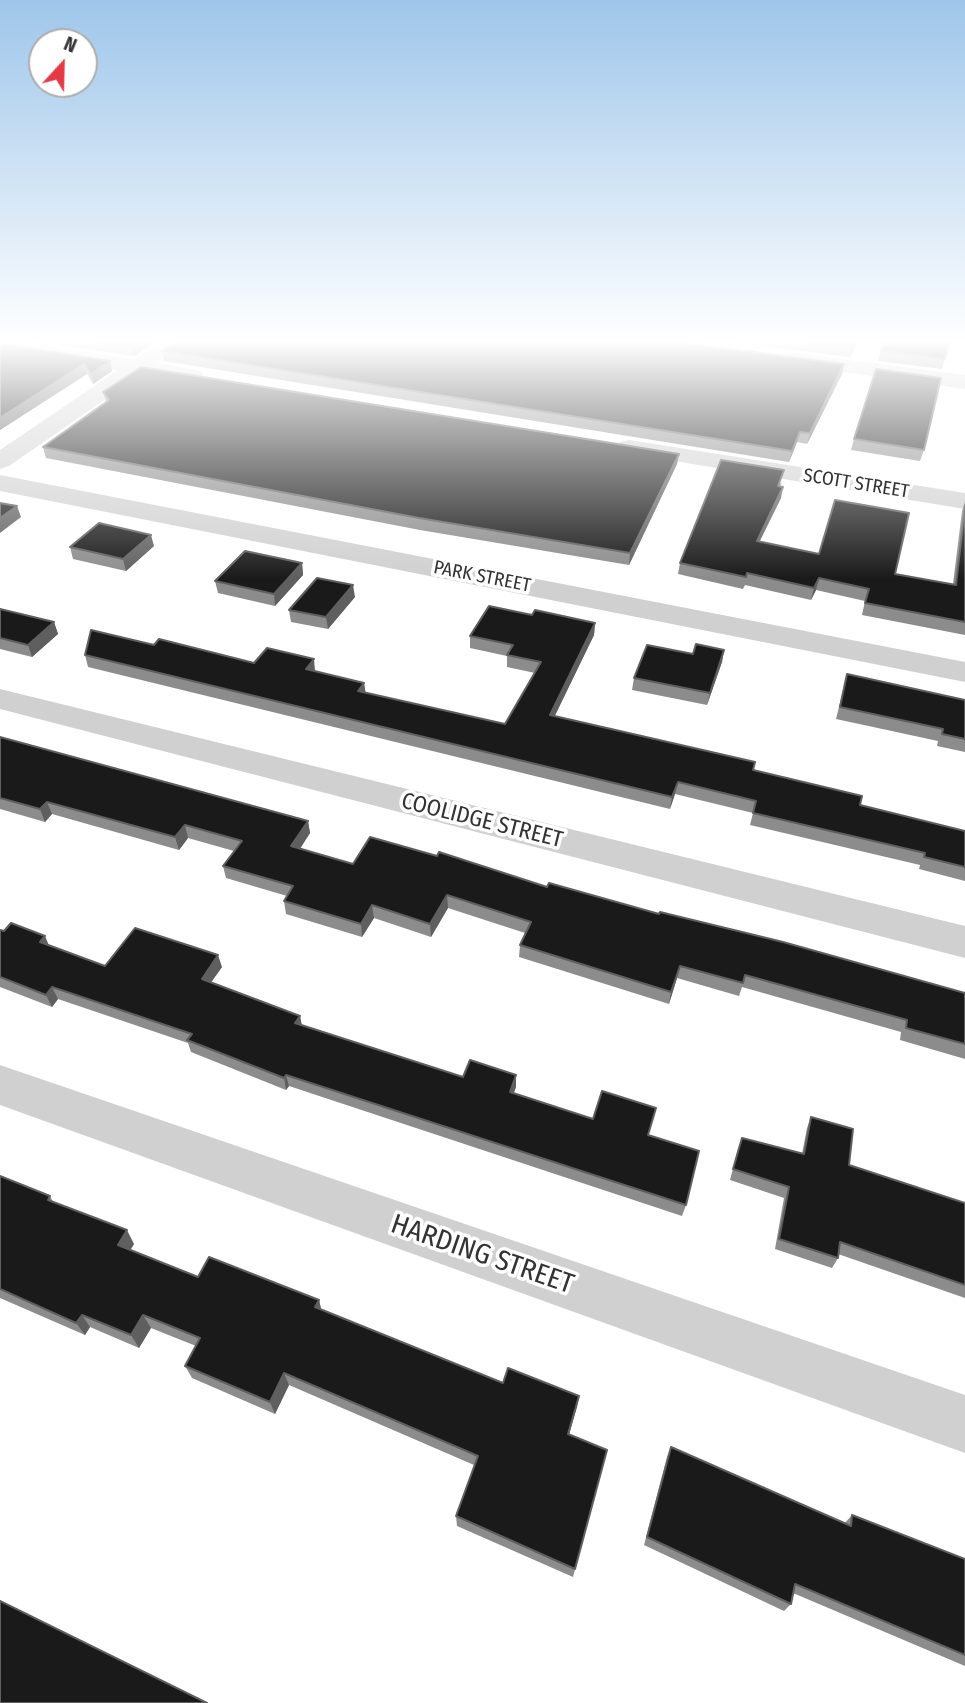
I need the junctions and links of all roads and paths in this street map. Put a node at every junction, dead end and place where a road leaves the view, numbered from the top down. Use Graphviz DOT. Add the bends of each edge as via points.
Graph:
graph roads {
  1 [pos="59,420"];
  2 [pos="607,443"];
  3 [pos="0,461"];
  4 [pos="0,483"];
  5 [pos="965,501"];
  6 [pos="965,672"];
  7 [pos="0,699"];
  8 [pos="965,942"];
  9 [pos="0,1085"];
  10 [pos="965,1424"];
  1 -- 3 [label="street"];
  2 -- 5 [label="street, SCOTT STREET"];
  4 -- 6 [label="street, PARK STREET"];
  7 -- 8 [label="street, COOLIDGE STREET"];
  9 -- 10 [label="street, HARDING STREET"];
}
